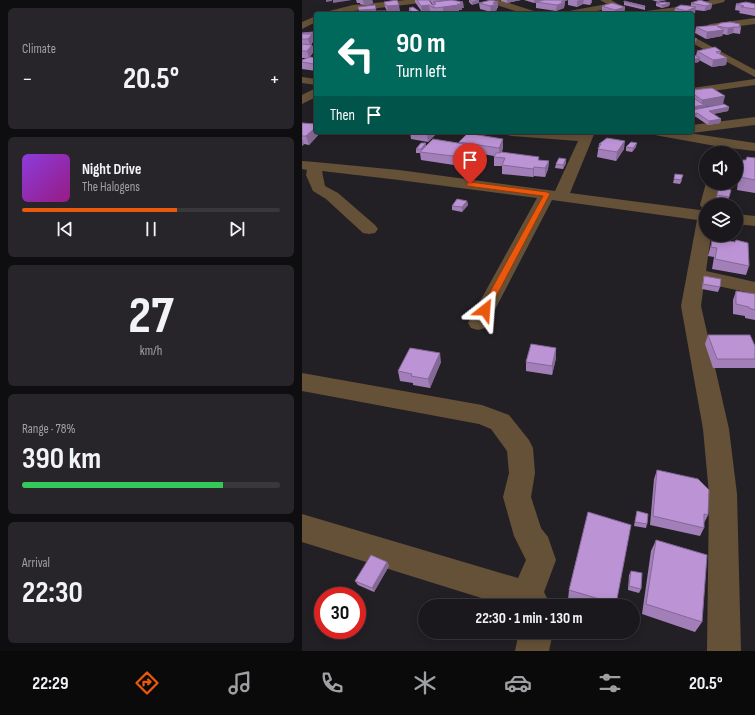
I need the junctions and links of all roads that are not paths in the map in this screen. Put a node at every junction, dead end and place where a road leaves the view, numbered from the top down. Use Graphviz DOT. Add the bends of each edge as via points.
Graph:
graph roads {
  1 [pos="430,0"];
  2 [pos="604,0"];
  3 [pos="721,0"];
  4 [pos="496,2"];
  5 [pos="336,12"];
  6 [pos="528,12"];
  7 [pos="579,12"];
  8 [pos="664,12"];
  9 [pos="314,20"];
  10 [pos="754,22"];
  11 [pos="702,27"];
  12 [pos="302,28"];
  13 [pos="314,28"];
  14 [pos="694,40"];
  15 [pos="314,49"];
  16 [pos="302,50"];
  17 [pos="755,74"];
  18 [pos="302,80"];
  19 [pos="314,82"];
  20 [pos="755,82"];
  21 [pos="694,89"];
  22 [pos="314,93"];
  23 [pos="302,101"];
  24 [pos="314,103"];
  25 [pos="755,121"];
  26 [pos="694,130"];
  27 [pos="586,134"];
  28 [pos="673,134"];
  29 [pos="713,146"];
  30 [pos="743,147"];
  31 [pos="755,147"];
  32 [pos="309,165"];
  33 [pos="554,195"];
  34 [pos="699,211"];
  35 [pos="743,220"];
  36 [pos="755,221"];
  37 [pos="369,229"];
  38 [pos="702,242"];
  39 [pos="697,275"];
  40 [pos="755,288"];
  41 [pos="478,323"];
  42 [pos="302,382"];
  43 [pos="302,528"];
  44 [pos="524,599"];
  45 [pos="530,599"];
  46 [pos="535,639"];
  47 [pos="532,651"];
  48 [pos="724,651"];
  1 -- 5 [label="street"];
  2 -- 7 [label="street" via="616,5"];
  3 -- 8 [label="street"];
  4 -- 6 [label="street"];
  9 -- 12 [label="street"];
  10 -- 11 [label="street"];
  12 -- 13 [label="street"];
  14 -- 17 [label="street"];
  15 -- 16 [label="street"];
  18 -- 19 [label="street"];
  20 -- 21 [label="street"];
  22 -- 23 [label="street"];
  23 -- 24 [label="street"];
  25 -- 26 [label="street"];
  27 -- 33 [label="street"];
  28 -- 29 [label="street"];
  30 -- 31 [label="street"];
  32 -- 33 [label="street"];
  32 -- 37 [label="street" via="318,188 332,196"];
  33 -- 34 [label="street"];
  33 -- 41 [label="street"];
  35 -- 36 [label="street"];
  38 -- 39 [label="street"];
  39 -- 40 [label="street"];
  39 -- 48 [label="street" via="691,306 716,429 712,491"];
  42 -- 45 [label="street" via="482,415 500,422 520,448 522,473 517,497 529,536 540,560"];
  43 -- 44 [label="street"];
  46 -- 47 [label="street"];
}
